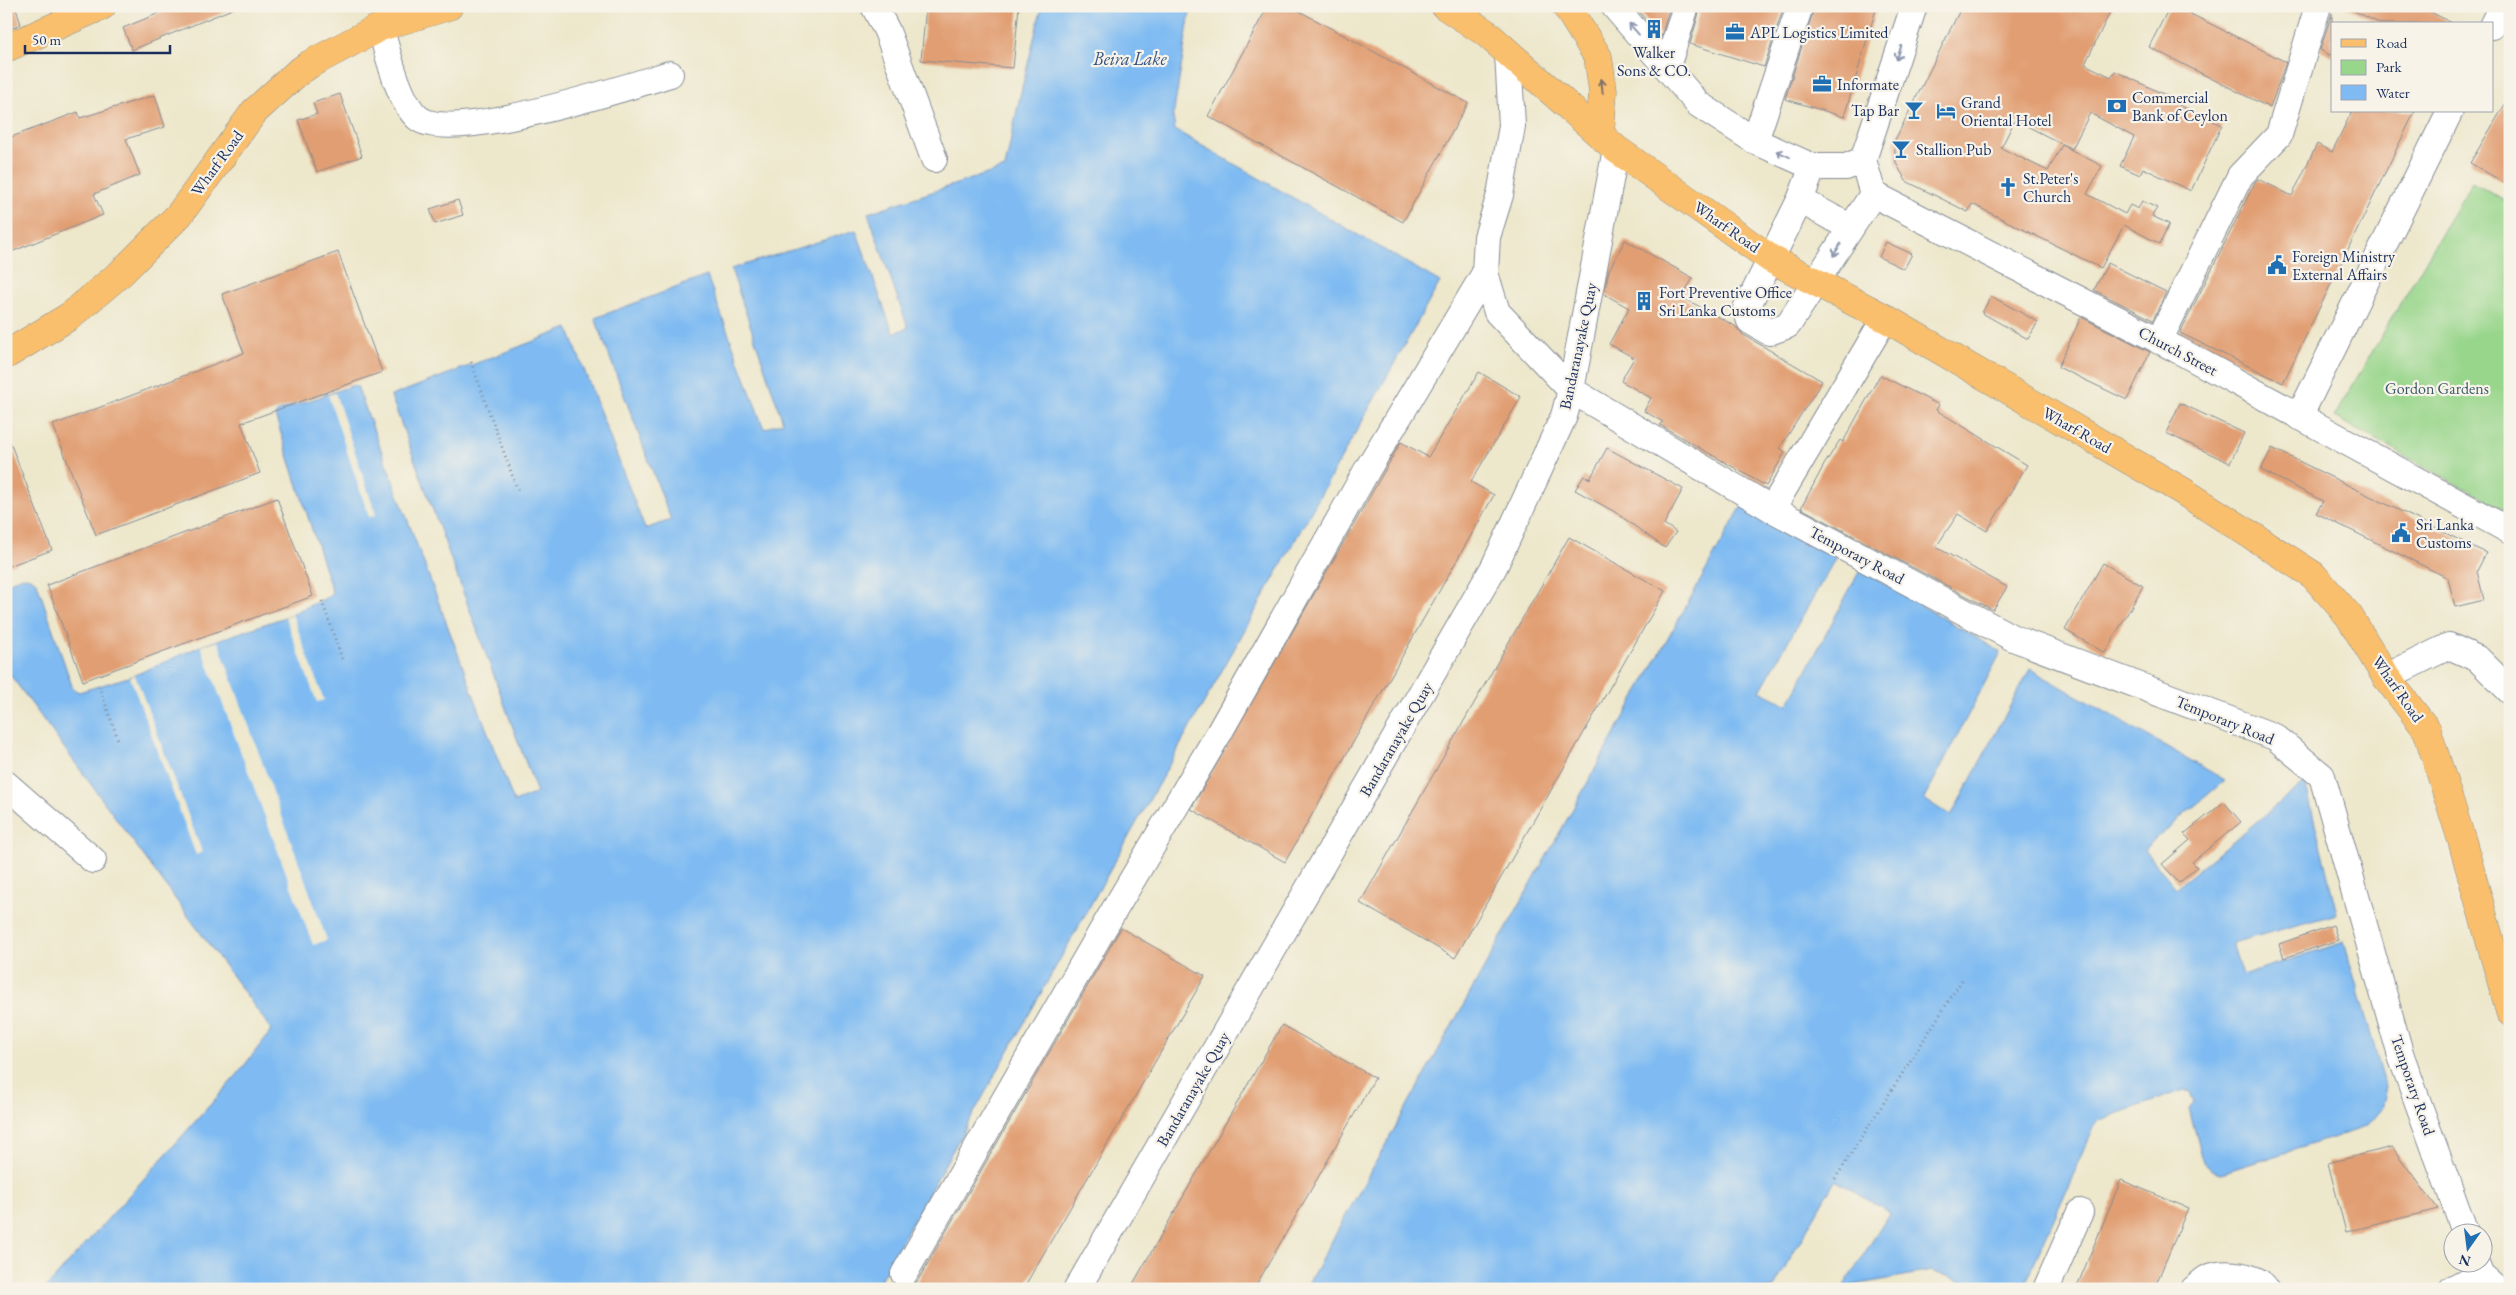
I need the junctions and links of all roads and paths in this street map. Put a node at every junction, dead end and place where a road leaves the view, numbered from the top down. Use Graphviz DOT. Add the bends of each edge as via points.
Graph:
graph roads {
  1 [pos="102,6"];
  2 [pos="449,6"];
  3 [pos="874,6"];
  4 [pos="1444,6"];
  5 [pos="1566,6"];
  6 [pos="1614,6"];
  7 [pos="1686,6"];
  8 [pos="1800,6"];
  9 [pos="1914,6"];
  10 [pos="2318,6"];
  11 [pos="2502,6"];
  12 [pos="2494,22"];
  13 [pos="380,27"];
  14 [pos="6,48"];
  15 [pos="1508,53"];
  16 [pos="1667,67"];
  17 [pos="670,74"];
  18 [pos="2450,112"];
  19 [pos="1755,141"];
  20 [pos="1608,142"];
  21 [pos="934,159"];
  22 [pos="1863,160"];
  23 [pos="1813,167"];
  24 [pos="1873,194"];
  25 [pos="1800,200"];
  26 [pos="1851,228"];
  27 [pos="1771,258"];
  28 [pos="1485,273"];
  29 [pos="1818,282"];
  30 [pos="1885,318"];
  31 [pos="2160,341"];
  32 [pos="6,355"];
  33 [pos="470,362"];
  34 [pos="1571,390"];
  35 [pos="2299,417"];
  36 [pos="518,491"];
  37 [pos="1772,509"];
  38 [pos="2510,531"];
  39 [pos="322,601"];
  40 [pos="342,659"];
  41 [pos="2386,677"];
  42 [pos="99,686"];
  43 [pos="2508,686"];
  44 [pos="119,742"];
  45 [pos="6,784"];
  46 [pos="93,860"];
  47 [pos="1962,980"];
  48 [pos="2510,1012"];
  49 [pos="1835,1179"];
  50 [pos="2080,1212"];
  51 [pos="2461,1222"];
  52 [pos="904,1274"];
  53 [pos="2484,1275"];
  54 [pos="1077,1289"];
  55 [pos="2046,1289"];
  56 [pos="2194,1289"];
  57 [pos="2266,1289"];
  58 [pos="2452,1289"];
  1 -- 14 [label="main road"];
  2 -- 13 [label="main road, Wharf Road"];
  3 -- 21 [label="street" via="888,31"];
  4 -- 15 [label="main road, Wharf Road"];
  20 -- 5 [label="main road, one-way" via="1598,57"];
  16 -- 6 [label="street, one-way"];
  7 -- 16 [label="street"];
  8 -- 19 [label="street"];
  9 -- 22 [label="street, one-way"];
  10 -- 31 [label="street" via="2279,135 2240,176"];
  11 -- 12 [label="street"];
  13 -- 17 [label="street" via="406,103 419,118 432,124 467,123 537,112"];
  13 -- 32 [label="main road, Wharf Road" via="297,74 254,112 179,216 122,272 70,316"];
  15 -- 20 [label="main road, Wharf Road"];
  15 -- 28 [label="street" via="1512,126 1500,195 1487,237"];
  16 -- 19 [label="street" via="1698,104"];
  18 -- 35 [label="street"];
  23 -- 19 [label="street, one-way"];
  20 -- 27 [label="main road, Wharf Road"];
  20 -- 34 [label="street, Bandaranayake Quay"];
  22 -- 23 [label="street" via="1846,167"];
  22 -- 24 [label="street"];
  23 -- 25 [label="street"];
  24 -- 26 [label="street"];
  24 -- 31 [label="street, Church Street"];
  25 -- 26 [label="street"];
  25 -- 27 [label="street"];
  26 -- 29 [label="street, one-way"];
  27 -- 29 [label="main road, Wharf Road"];
  27 -- 29 [label="street" via="1746,309 1750,321 1769,332 1788,326"];
  28 -- 34 [label="street, Temporary Road" via="1497,312"];
  28 -- 52 [label="street" via="1366,470 1219,733"];
  29 -- 30 [label="main road, Wharf Road"];
  30 -- 37 [label="street"];
  30 -- 41 [label="main road, Wharf Road" via="2184,492 2313,575 2349,616"];
  31 -- 35 [label="street, Church Street"];
  33 -- 36 [label="path"];
  34 -- 37 [label="street, Temporary Road"];
  34 -- 54 [label="street, Bandaranayake Quay" via="1564,416 1494,567"];
  35 -- 38 [label="street, Church Street"];
  37 -- 51 [label="street, Temporary Road" via="2012,638 2275,737 2322,776 2401,1056"];
  39 -- 40 [label="path"];
  41 -- 43 [label="street" via="2449,646 2478,659"];
  41 -- 48 [label="main road, Wharf Road" via="2427,730"];
  42 -- 44 [label="path"];
  45 -- 46 [label="street"];
  47 -- 49 [label="path"];
  50 -- 55 [label="street"];
  53 -- 58 [label="street"];
  56 -- 57 [label="street" via="2210,1276 2242,1275"];
}
